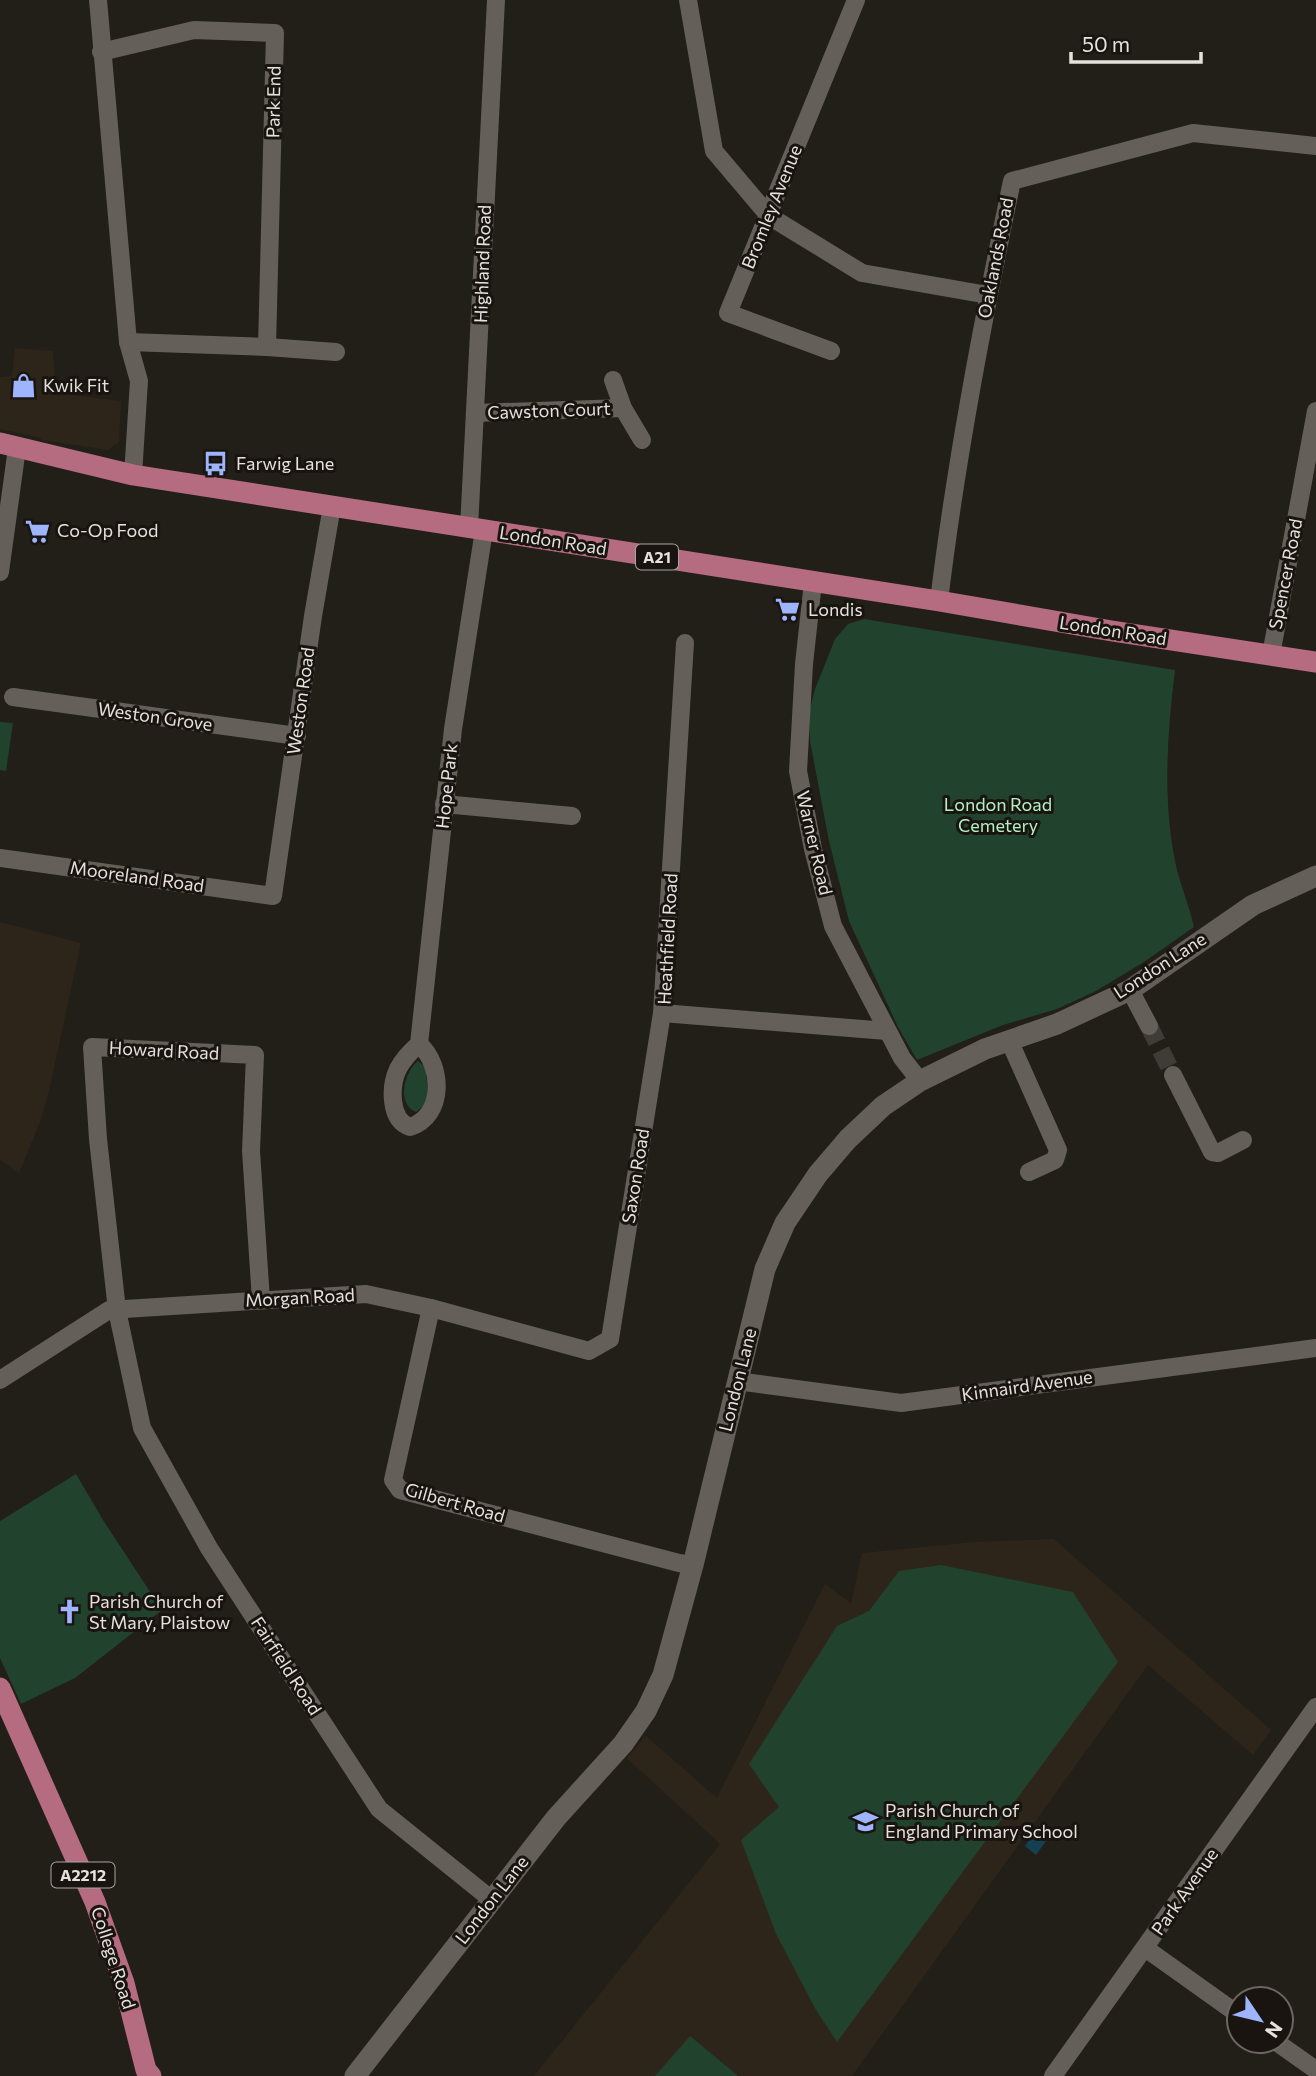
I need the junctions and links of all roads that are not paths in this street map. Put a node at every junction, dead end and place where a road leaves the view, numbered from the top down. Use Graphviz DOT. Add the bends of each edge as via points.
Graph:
graph roads {
  1 [pos="98,0"];
  2 [pos="496,0"];
  3 [pos="688,0"];
  4 [pos="856,0"];
  5 [pos="101,52"];
  6 [pos="1316,146"];
  7 [pos="769,216"];
  8 [pos="988,295"];
  9 [pos="128,342"];
  10 [pos="267,347"];
  11 [pos="831,351"];
  12 [pos="336,352"];
  13 [pos="613,380"];
  14 [pos="623,408"];
  15 [pos="1316,411"];
  16 [pos="475,413"];
  17 [pos="642,440"];
  18 [pos="9,446"];
  19 [pos="133,475"];
  20 [pos="332,506"];
  21 [pos="476,529"];
  22 [pos="0,572"];
  23 [pos="813,582"];
  24 [pos="939,601"];
  25 [pos="685,643"];
  26 [pos="1270,655"];
  27 [pos="1316,662"];
  28 [pos="13,697"];
  29 [pos="297,736"];
  30 [pos="444,804"];
  31 [pos="572,816"];
  32 [pos="0,858"];
  33 [pos="1316,876"];
  34 [pos="273,897"];
  35 [pos="1130,990"];
  36 [pos="662,1013"];
  37 [pos="1149,1026"];
  38 [pos="887,1031"];
  39 [pos="1009,1040"];
  40 [pos="419,1044"];
  41 [pos="1173,1075"];
  42 [pos="920,1081"];
  43 [pos="1243,1140"];
  44 [pos="1029,1172"];
  45 [pos="261,1300"];
  46 [pos="431,1308"];
  47 [pos="117,1310"];
  48 [pos="610,1339"];
  49 [pos="1316,1348"];
  50 [pos="0,1380"];
  51 [pos="737,1381"];
  52 [pos="692,1565"];
  53 [pos="0,1688"];
  54 [pos="1316,1707"];
  55 [pos="492,1900"];
  56 [pos="1145,1948"];
  57 [pos="1225,2005"];
  58 [pos="1295,2055"];
  59 [pos="1316,2070"];
  60 [pos="147,2074"];
  61 [pos="355,2076"];
  62 [pos="1053,2076"];
  1 -- 5 [label="street"];
  2 -- 16 [label="street, Highland Road"];
  3 -- 7 [label="street" via="715,151"];
  4 -- 7 [label="street, Bromley Avenue"];
  5 -- 9 [label="street"];
  5 -- 10 [label="street, Park End" via="194,30 275,33"];
  6 -- 8 [label="street, Oaklands Road" via="1193,133 1012,181"];
  7 -- 8 [label="street" via="862,273"];
  7 -- 11 [label="street, Bromley Avenue" via="728,313"];
  8 -- 24 [label="street, Oaklands Road" via="948,519"];
  9 -- 10 [label="street"];
  9 -- 19 [label="street" via="139,381"];
  10 -- 12 [label="street"];
  13 -- 14 [label="street, Cawston Court"];
  14 -- 16 [label="street, Cawston Court"];
  14 -- 17 [label="street, Cawston Court"];
  15 -- 26 [label="street, Spencer Road"];
  16 -- 21 [label="street, Highland Road"];
  18 -- 19 [label="main road, London Road / A21"];
  18 -- 22 [label="street"];
  19 -- 20 [label="main road, London Road / A21"];
  20 -- 21 [label="main road, London Road / A21"];
  20 -- 29 [label="street, Weston Road"];
  21 -- 23 [label="main road, London Road / A21"];
  21 -- 30 [label="street, Hope Park"];
  23 -- 24 [label="main road, London Road / A21"];
  23 -- 38 [label="street, Warner Road" via="797,771 833,926"];
  24 -- 26 [label="main road, London Road / A21"];
  25 -- 36 [label="street, Heathfield Road"];
  26 -- 27 [label="main road, London Road / A21"];
  28 -- 29 [label="street, Weston Grove"];
  29 -- 34 [label="street, Weston Road"];
  30 -- 31 [label="street"];
  30 -- 40 [label="street, Hope Park"];
  32 -- 34 [label="street, Mooreland Road"];
  33 -- 35 [label="street, London Lane" via="1253,905"];
  35 -- 37 [label="street"];
  35 -- 39 [label="street, London Lane" via="1057,1024"];
  36 -- 38 [label="street, Heathfield Road"];
  36 -- 48 [label="street, Saxon Road"];
  38 -- 42 [label="street, Warner Road"];
  39 -- 42 [label="street, London Lane"];
  39 -- 44 [label="street" via="1058,1150 1055,1160"];
  41 -- 43 [label="street" via="1212,1152"];
  42 -- 51 [label="street, London Lane" via="883,1106 848,1139 785,1223 765,1269"];
  45 -- 46 [label="street, Morgan Road" via="366,1294"];
  45 -- 47 [label="street, Morgan Road"];
  45 -- 47 [label="street, Howard Road" via="251,1151 255,1055 92,1047"];
  46 -- 48 [label="street, Morgan Road" via="589,1351"];
  46 -- 52 [label="street, Gilbert Road" via="393,1480 400,1490"];
  47 -- 50 [label="street, Morgan Road" via="109,1310"];
  47 -- 55 [label="street, Fairfield Road" via="142,1428 209,1548 379,1809"];
  49 -- 51 [label="street, Kinnaird Avenue" via="901,1403"];
  51 -- 52 [label="street, London Lane"];
  52 -- 55 [label="street, London Lane" via="663,1675 646,1711"];
  53 -- 60 [label="main road, College Road / A2212" via="95,1902 124,1983"];
  54 -- 56 [label="street, Park Avenue"];
  55 -- 61 [label="street, London Lane"];
  56 -- 57 [label="street"];
  56 -- 62 [label="street, Park Avenue"];
  58 -- 59 [label="street"];
}
